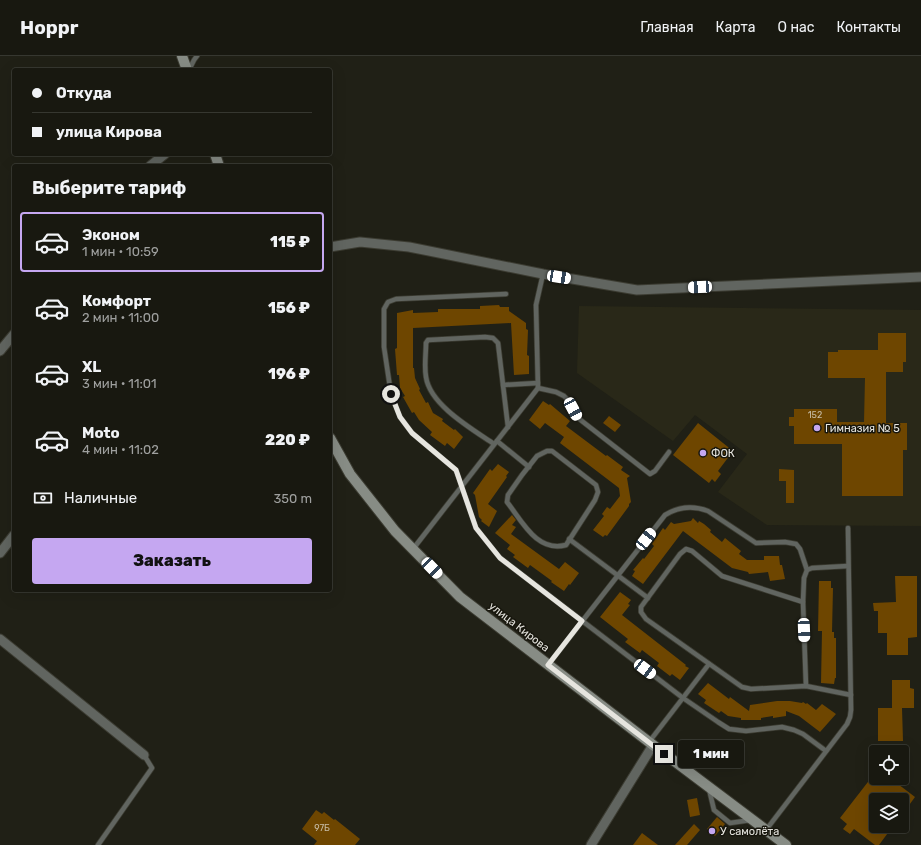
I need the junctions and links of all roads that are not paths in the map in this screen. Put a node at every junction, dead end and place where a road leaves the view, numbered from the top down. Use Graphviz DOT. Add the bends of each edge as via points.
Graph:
graph roads {
  1 [pos="182,56"];
  2 [pos="197,56"];
  3 [pos="187,68"];
  4 [pos="189,68"];
  5 [pos="163,156"];
  6 [pos="153,164"];
  7 [pos="332,247"];
  8 [pos="543,274"];
  9 [pos="921,278"];
  10 [pos="506,294"];
  11 [pos="12,336"];
  12 [pos="0,351"];
  13 [pos="503,385"];
  14 [pos="538,385"];
  15 [pos="508,427"];
  16 [pos="332,442"];
  17 [pos="495,443"];
  18 [pos="669,452"];
  19 [pos="529,467"];
  20 [pos="462,486"];
  21 [pos="848,528"];
  22 [pos="12,538"];
  23 [pos="569,540"];
  24 [pos="413,549"];
  25 [pos="0,553"];
  26 [pos="848,566"];
  27 [pos="807,570"];
  28 [pos="618,575"];
  29 [pos="648,598"];
  30 [pos="803,602"];
  31 [pos="582,621"];
  32 [pos="0,639"];
  33 [pos="709,664"];
  34 [pos="548,665"];
  35 [pos="806,686"];
  36 [pos="851,695"];
  37 [pos="683,698"];
  38 [pos="651,744"];
  39 [pos="826,751"];
  40 [pos="144,755"];
  41 [pos="709,787"];
  42 [pos="752,820"];
  43 [pos="766,830"];
  44 [pos="98,845"];
  45 [pos="591,845"];
  46 [pos="786,845"];
  1 -- 3 [label="main road"];
  2 -- 4 [label="lane"];
  5 -- 6 [label="street"];
  7 -- 8 [label="street" via="360,242 408,247"];
  8 -- 9 [label="street" via="637,290"];
  8 -- 14 [label="lane" via="536,305"];
  10 -- 20 [label="lane" via="396,299 388,302 384,309 384,347 391,394 400,417 412,433 456,470"];
  11 -- 12 [label="street"];
  13 -- 14 [label="lane"];
  13 -- 15 [label="lane"];
  13 -- 17 [label="lane" via="498,343 493,338 428,340 426,343 426,377 431,392 454,416"];
  14 -- 15 [label="lane"];
  14 -- 18 [label="lane" via="564,396 571,403 578,418 650,474 655,472"];
  15 -- 17 [label="lane"];
  16 -- 24 [label="main road, улица Кирова" via="350,474 395,531"];
  17 -- 19 [label="lane"];
  17 -- 20 [label="lane"];
  19 -- 23 [label="lane" via="508,495 507,502 534,537 545,545 566,546"];
  19 -- 23 [label="lane" via="537,456 552,451 596,485 598,492 595,500"];
  20 -- 24 [label="lane"];
  20 -- 31 [label="lane" via="476,528 500,558"];
  21 -- 26 [label="lane"];
  22 -- 25 [label="street"];
  23 -- 28 [label="lane"];
  24 -- 34 [label="main road, улица Кирова" via="460,598"];
  26 -- 27 [label="lane"];
  26 -- 36 [label="lane"];
  27 -- 28 [label="lane" via="796,544 756,543 708,511 700,508 681,508 665,515"];
  27 -- 30 [label="lane"];
  28 -- 29 [label="lane"];
  28 -- 31 [label="lane"];
  29 -- 30 [label="lane" via="680,554 686,550 692,551 722,576"];
  29 -- 33 [label="lane" via="641,607 646,619"];
  30 -- 35 [label="lane"];
  31 -- 34 [label="lane"];
  31 -- 37 [label="lane"];
  32 -- 40 [label="street"];
  33 -- 35 [label="lane" via="742,687 751,689"];
  33 -- 37 [label="lane"];
  34 -- 38 [label="main road, улица Кирова"];
  35 -- 36 [label="lane"];
  36 -- 39 [label="lane" via="850,717 847,724"];
  37 -- 38 [label="lane"];
  37 -- 39 [label="lane" via="729,729 746,731 782,727 803,734"];
  38 -- 41 [label="main road, улица Кирова"];
  38 -- 45 [label="street"];
  39 -- 43 [label="lane"];
  40 -- 44 [label="lane" via="152,768"];
  41 -- 42 [label="main road, улица Кирова"];
  41 -- 42 [label="lane" via="714,810 730,823"];
  42 -- 43 [label="main road, улица Кирова"];
  43 -- 46 [label="main road, улица Кирова"];
}
